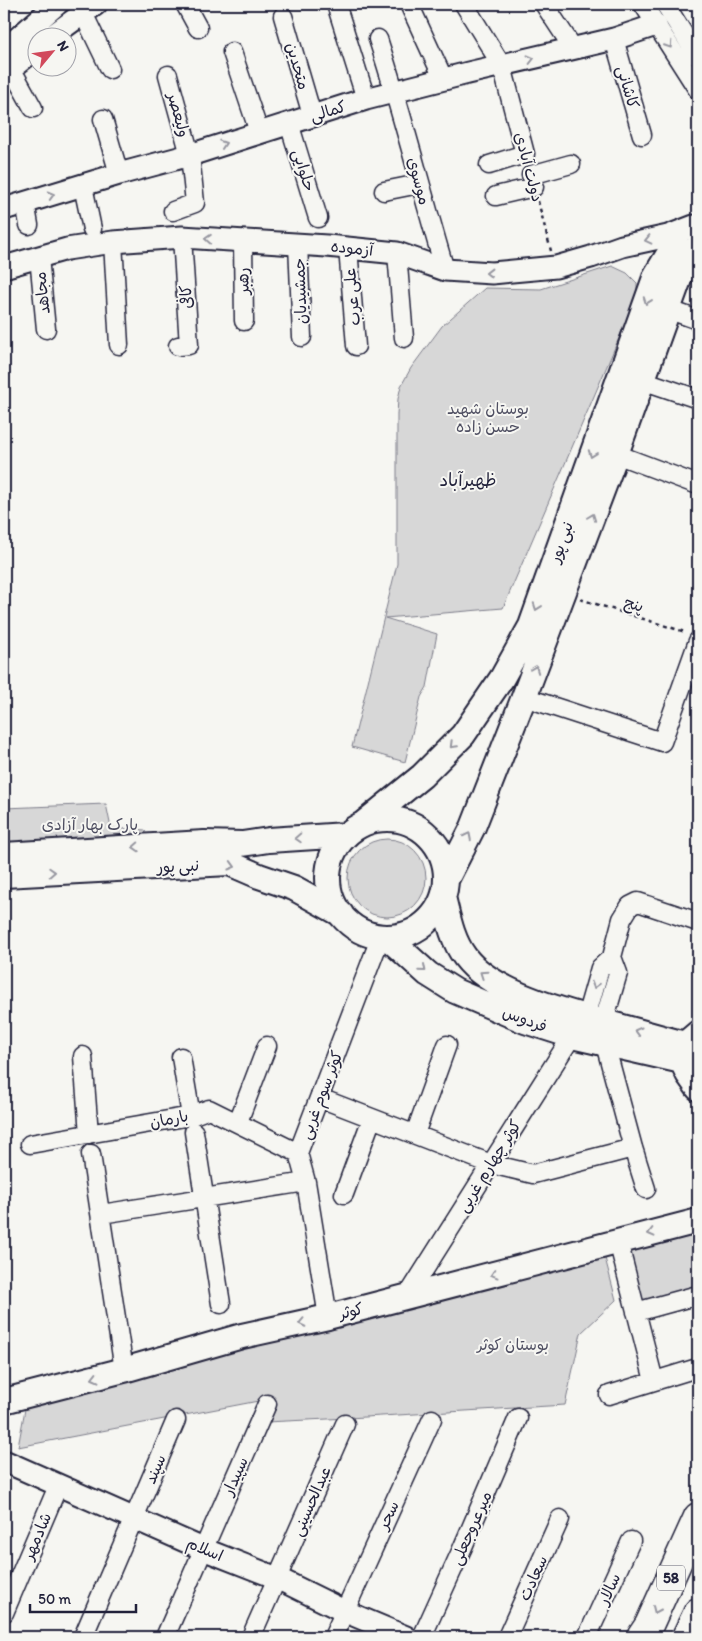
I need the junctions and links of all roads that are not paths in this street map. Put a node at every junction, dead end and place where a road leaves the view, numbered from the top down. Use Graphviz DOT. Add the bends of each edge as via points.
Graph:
graph roads {
  1 [pos="57,4"];
  2 [pos="185,4"];
  3 [pos="336,4"];
  4 [pos="409,4"];
  5 [pos="464,4"];
  6 [pos="544,4"];
  7 [pos="643,4"];
  8 [pos="665,4"];
  9 [pos="90,9"];
  10 [pos="283,16"];
  11 [pos="656,26"];
  12 [pos="63,28"];
  13 [pos="198,28"];
  14 [pos="378,39"];
  15 [pos="614,40"];
  16 [pos="573,48"];
  17 [pos="28,52"];
  18 [pos="232,52"];
  19 [pos="698,57"];
  20 [pos="6,64"];
  21 [pos="502,66"];
  22 [pos="110,69"];
  23 [pos="168,74"];
  24 [pos="444,80"];
  25 [pos="698,90"];
  26 [pos="395,92"];
  27 [pos="366,99"];
  28 [pos="33,108"];
  29 [pos="312,115"];
  30 [pos="103,119"];
  31 [pos="290,123"];
  32 [pos="259,132"];
  33 [pos="642,135"];
  34 [pos="190,155"];
  35 [pos="571,164"];
  36 [pos="489,165"];
  37 [pos="120,174"];
  38 [pos="419,184"];
  39 [pos="83,186"];
  40 [pos="384,191"];
  41 [pos="496,196"];
  42 [pos="25,202"];
  43 [pos="4,208"];
  44 [pos="173,211"];
  45 [pos="318,218"];
  46 [pos="29,225"];
  47 [pos="92,229"];
  48 [pos="692,235"];
  49 [pos="182,237"];
  50 [pos="243,241"];
  51 [pos="113,242"];
  52 [pos="298,244"];
  53 [pos="348,248"];
  54 [pos="397,253"];
  55 [pos="39,257"];
  56 [pos="4,267"];
  57 [pos="445,270"];
  58 [pos="668,309"];
  59 [pos="698,320"];
  60 [pos="244,321"];
  61 [pos="46,329"];
  62 [pos="302,337"];
  63 [pos="404,338"];
  64 [pos="119,346"];
  65 [pos="178,346"];
  66 [pos="356,346"];
  67 [pos="642,380"];
  68 [pos="698,399"];
  69 [pos="616,454"];
  70 [pos="698,485"];
  71 [pos="694,637"];
  72 [pos="524,697"];
  73 [pos="355,829"];
  74 [pos="4,855"];
  75 [pos="4,875"];
  76 [pos="444,888"];
  77 [pos="341,914"];
  78 [pos="698,922"];
  79 [pos="384,937"];
  80 [pos="598,1027"];
  81 [pos="572,1036"];
  82 [pos="448,1045"];
  83 [pos="267,1046"];
  84 [pos="688,1046"];
  85 [pos="82,1056"];
  86 [pos="181,1057"];
  87 [pos="698,1088"];
  88 [pos="320,1098"];
  89 [pos="372,1118"];
  90 [pos="238,1122"];
  91 [pos="192,1124"];
  92 [pos="89,1134"];
  93 [pos="415,1134"];
  94 [pos="30,1144"];
  95 [pos="633,1148"];
  96 [pos="298,1153"];
  97 [pos="91,1154"];
  98 [pos="491,1164"];
  99 [pos="306,1182"];
  100 [pos="646,1190"];
  101 [pos="344,1194"];
  102 [pos="204,1198"];
  103 [pos="101,1214"];
  104 [pos="698,1221"];
  105 [pos="618,1241"];
  106 [pos="698,1295"];
  107 [pos="407,1297"];
  108 [pos="222,1304"];
  109 [pos="636,1312"];
  110 [pos="328,1317"];
  111 [pos="697,1368"];
  112 [pos="124,1370"];
  113 [pos="654,1381"];
  114 [pos="609,1395"];
  115 [pos="4,1401"];
  116 [pos="267,1404"];
  117 [pos="518,1418"];
  118 [pos="432,1419"];
  119 [pos="176,1420"];
  120 [pos="345,1424"];
  121 [pos="4,1461"];
  122 [pos="58,1486"];
  123 [pos="133,1518"];
  124 [pos="698,1518"];
  125 [pos="560,1519"];
  126 [pos="631,1541"];
  127 [pos="203,1549"];
  128 [pos="277,1578"];
  129 [pos="344,1611"];
  130 [pos="698,1612"];
  131 [pos="4,1613"];
  132 [pos="698,1630"];
  133 [pos="83,1637"];
  134 [pos="166,1637"];
  135 [pos="251,1637"];
  136 [pos="333,1637"];
  137 [pos="406,1637"];
  138 [pos="422,1637"];
  139 [pos="507,1637"];
  140 [pos="587,1637"];
  141 [pos="641,1637"];
  142 [pos="686,1637"];
  143 [pos="692,1637"];
  1 -- 20 [label="street"];
  2 -- 13 [label="street"];
  3 -- 27 [label="street"];
  4 -- 24 [label="street"];
  5 -- 21 [label="street, دولت آبادی"];
  6 -- 16 [label="street"];
  7 -- 11 [label="street"];
  8 -- 19 [label="street"];
  9 -- 12 [label="street"];
  9 -- 22 [label="street"];
  10 -- 29 [label="street, متحدین"];
  11 -- 15 [label="street, کمالی"];
  11 -- 25 [label="street, one-way"];
  14 -- 26 [label="street, موسوی"];
  15 -- 16 [label="street, کمالی"];
  15 -- 33 [label="street, کاشانی"];
  21 -- 16 [label="street, کمالی, one-way"];
  17 -- 20 [label="street"];
  18 -- 32 [label="street"];
  20 -- 28 [label="street"];
  21 -- 24 [label="street, کمالی"];
  21 -- 36 [label="street, دولت آبادی" via="525,154"];
  23 -- 34 [label="street, ولیعصر"];
  24 -- 26 [label="street, کمالی"];
  26 -- 27 [label="street, کمالی"];
  26 -- 38 [label="street, موسوی"];
  27 -- 29 [label="street, کمالی"];
  29 -- 31 [label="street, کمالی"];
  30 -- 37 [label="street"];
  31 -- 32 [label="street, کمالی"];
  31 -- 45 [label="street, حلوایی"];
  34 -- 32 [label="street, کمالی, one-way"];
  34 -- 37 [label="street, کمالی"];
  34 -- 44 [label="street, ولیعصر" via="195,203"];
  35 -- 41 [label="street"];
  37 -- 39 [label="street, کمالی"];
  38 -- 40 [label="street"];
  38 -- 57 [label="street, موسوی"];
  42 -- 39 [label="street, کمالی, one-way"];
  39 -- 47 [label="street"];
  42 -- 43 [label="street, کمالی"];
  42 -- 46 [label="street"];
  48 -- 57 [label="street, آزموده, one-way" via="668,236 622,246 556,267 492,273"];
  48 -- 58 [label="main road, نبی پور"];
  48 -- 73 [label="main road, نبی پور, one-way" via="656,275 531,626 502,678 463,735 422,776"];
  50 -- 49 [label="street, آزموده, one-way"];
  49 -- 51 [label="street, آزموده"];
  49 -- 65 [label="street, کافی" via="189,346"];
  50 -- 52 [label="street, آزموده"];
  50 -- 60 [label="street, رهبر"];
  51 -- 55 [label="street, آزموده"];
  51 -- 64 [label="street"];
  52 -- 53 [label="street, آزموده"];
  52 -- 62 [label="street, جمشیدیان"];
  53 -- 54 [label="street, آزموده"];
  53 -- 66 [label="street, علی عرب"];
  54 -- 57 [label="street, آزموده"];
  54 -- 63 [label="street"];
  55 -- 56 [label="street, آزموده"];
  55 -- 61 [label="street, مجاهد"];
  58 -- 59 [label="street"];
  58 -- 67 [label="main road, نبی پور"];
  67 -- 68 [label="street"];
  67 -- 69 [label="main road, نبی پور"];
  69 -- 70 [label="street"];
  72 -- 69 [label="main road, نبی پور, one-way"];
  71 -- 72 [label="street" via="662,742"];
  76 -- 72 [label="main road, نبی پور, one-way" via="473,828"];
  73 -- 74 [label="main road, نبی پور, one-way" via="242,844 204,843"];
  73 -- 76 [label="main road" via="380,819 413,825 438,848 444,863"];
  73 -- 77 [label="main road" via="336,848 330,865 328,882 332,899"];
  75 -- 77 [label="main road, نبی پور, one-way" via="229,863 294,888"];
  76 -- 79 [label="main road" via="434,913 421,926 405,934"];
  80 -- 76 [label="main road, فردوس, one-way" via="502,986 478,971 464,957 455,939"];
  77 -- 79 [label="main road" via="366,933"];
  78 -- 80 [label="street" via="638,902 630,906 622,919 612,957 618,973"];
  79 -- 81 [label="main road, فردوس, one-way" via="428,974 455,991 525,1021"];
  79 -- 88 [label="street, کوثر سوم غربی"];
  80 -- 81 [label="main road, فردوس"];
  80 -- 84 [label="main road, فردوس"];
  80 -- 95 [label="street"];
  81 -- 98 [label="street, کوثر چهارم غربی"];
  82 -- 93 [label="street"];
  83 -- 90 [label="street"];
  84 -- 87 [label="main road" via="688,1074"];
  85 -- 92 [label="street"];
  86 -- 91 [label="street"];
  88 -- 89 [label="street"];
  88 -- 96 [label="street, کوثر سوم غربی"];
  89 -- 93 [label="street"];
  89 -- 101 [label="street"];
  90 -- 91 [label="street, بارمان" via="209,1109"];
  90 -- 96 [label="street, بارمان"];
  91 -- 92 [label="street, بارمان"];
  91 -- 102 [label="street"];
  92 -- 94 [label="street, بارمان"];
  93 -- 98 [label="street"];
  95 -- 98 [label="street" via="532,1174"];
  95 -- 100 [label="street"];
  96 -- 99 [label="street, کوثر سوم غربی"];
  97 -- 103 [label="street"];
  98 -- 107 [label="street, کوثر چهارم غربی"];
  99 -- 102 [label="street"];
  99 -- 110 [label="street, کوثر سوم غربی"];
  102 -- 103 [label="street"];
  102 -- 108 [label="street"];
  103 -- 112 [label="street"];
  104 -- 105 [label="main road, کوثر, one-way"];
  105 -- 107 [label="main road, کوثر, one-way"];
  105 -- 109 [label="street"];
  106 -- 109 [label="street"];
  107 -- 110 [label="main road, کوثر"];
  109 -- 113 [label="street"];
  110 -- 112 [label="main road, کوثر, one-way" via="242,1336"];
  111 -- 113 [label="street"];
  112 -- 115 [label="main road, کوثر, one-way"];
  113 -- 114 [label="street"];
  116 -- 127 [label="street, سپیدار"];
  117 -- 138 [label="street, میرعروجعلی"];
  118 -- 129 [label="street, سحر"];
  119 -- 123 [label="street, سپند"];
  120 -- 128 [label="street, عبدالحسینی"];
  121 -- 122 [label="street, اسلام"];
  122 -- 123 [label="street, اسلام"];
  122 -- 131 [label="street, شادمهر"];
  123 -- 127 [label="street, اسلام"];
  123 -- 133 [label="street, سپند"];
  124 -- 141 [label="highway, 58, one-way"];
  125 -- 139 [label="street, سعادت"];
  126 -- 140 [label="street, سالار"];
  127 -- 128 [label="street, اسلام"];
  127 -- 134 [label="street, سپیدار"];
  128 -- 129 [label="street, اسلام"];
  128 -- 135 [label="street, عبدالحسینی"];
  129 -- 136 [label="street, سحر"];
  129 -- 137 [label="street, اسلام"];
  130 -- 142 [label="highway"];
  132 -- 143 [label="highway"];
}
